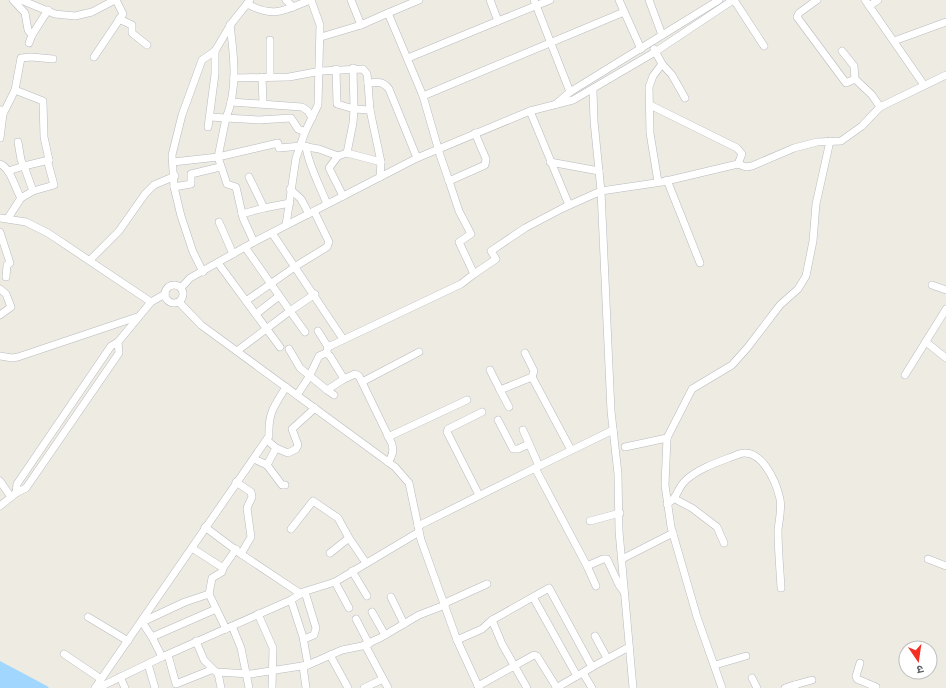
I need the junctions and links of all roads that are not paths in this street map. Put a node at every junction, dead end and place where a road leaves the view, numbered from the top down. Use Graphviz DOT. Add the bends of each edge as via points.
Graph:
graph roads {
  1 [pos="13,0"];
  2 [pos="21,0"];
  3 [pos="115,0"];
  4 [pos="286,0"];
  5 [pos="311,0"];
  6 [pos="352,0"];
  7 [pos="419,0"];
  8 [pos="490,0"];
  9 [pos="550,0"];
  10 [pos="619,0"];
  11 [pos="649,0"];
  12 [pos="720,0"];
  13 [pos="734,0"];
  14 [pos="817,0"];
  15 [pos="878,0"];
  16 [pos="248,2"];
  17 [pos="535,3"];
  18 [pos="867,3"];
  19 [pos="293,7"];
  20 [pos="48,10"];
  21 [pos="624,12"];
  22 [pos="388,13"];
  23 [pos="119,19"];
  24 [pos="498,21"];
  25 [pos="946,22"];
  26 [pos="230,25"];
  27 [pos="361,25"];
  28 [pos="32,35"];
  29 [pos="662,35"];
  30 [pos="321,37"];
  31 [pos="270,40"];
  32 [pos="894,41"];
  33 [pos="550,42"];
  34 [pos="651,42"];
  35 [pos="29,43"];
  36 [pos="147,45"];
  37 [pos="764,46"];
  38 [pos="641,49"];
  39 [pos="215,51"];
  40 [pos="842,51"];
  41 [pos="655,52"];
  42 [pos="94,58"];
  43 [pos="408,58"];
  44 [pos="53,59"];
  45 [pos="662,64"];
  46 [pos="354,68"];
  47 [pos="336,69"];
  48 [pos="321,70"];
  49 [pos="946,75"];
  50 [pos="270,77"];
  51 [pos="234,78"];
  52 [pos="262,78"];
  53 [pos="855,79"];
  54 [pos="368,83"];
  55 [pos="924,85"];
  56 [pos="15,90"];
  57 [pos="592,90"];
  58 [pos="570,92"];
  59 [pos="423,96"];
  60 [pos="685,98"];
  61 [pos="231,102"];
  62 [pos="263,103"];
  63 [pos="554,105"];
  64 [pos="650,105"];
  65 [pos="880,107"];
  66 [pos="354,109"];
  67 [pos="370,110"];
  68 [pos="1,111"];
  69 [pos="530,111"];
  70 [pos="210,117"];
  71 [pos="226,118"];
  72 [pos="312,118"];
  73 [pos="208,127"];
  74 [pos="305,132"];
  75 [pos="475,133"];
  76 [pos="0,138"];
  77 [pos="830,141"];
  78 [pos="18,142"];
  79 [pos="303,146"];
  80 [pos="438,149"];
  81 [pos="347,153"];
  82 [pos="338,156"];
  83 [pos="218,157"];
  84 [pos="417,158"];
  85 [pos="49,160"];
  86 [pos="172,162"];
  87 [pos="381,162"];
  88 [pos="550,162"];
  89 [pos="0,164"];
  90 [pos="738,164"];
  91 [pos="24,166"];
  92 [pos="220,167"];
  93 [pos="8,171"];
  94 [pos="599,171"];
  95 [pos="175,176"];
  96 [pos="249,177"];
  97 [pos="380,177"];
  98 [pos="667,180"];
  99 [pos="449,181"];
  100 [pos="658,182"];
  101 [pos="174,187"];
  102 [pos="290,189"];
  103 [pos="33,191"];
  104 [pos="601,191"];
  105 [pos="343,196"];
  106 [pos="21,198"];
  107 [pos="290,203"];
  108 [pos="327,204"];
  109 [pos="569,205"];
  110 [pos="264,208"];
  111 [pos="311,212"];
  112 [pos="242,214"];
  113 [pos="0,218"];
  114 [pos="8,218"];
  115 [pos="219,222"];
  116 [pos="286,225"];
  117 [pos="0,232"];
  118 [pos="272,233"];
  119 [pos="254,242"];
  120 [pos="245,247"];
  121 [pos="233,254"];
  122 [pos="90,260"];
  123 [pos="218,263"];
  124 [pos="700,263"];
  125 [pos="296,266"];
  126 [pos="203,272"];
  127 [pos="474,274"];
  128 [pos="6,277"];
  129 [pos="271,285"];
  130 [pos="932,285"];
  131 [pos="181,288"];
  132 [pos="0,289"];
  133 [pos="946,290"];
  134 [pos="165,294"];
  135 [pos="315,294"];
  136 [pos="279,296"];
  137 [pos="246,301"];
  138 [pos="151,302"];
  139 [pos="179,302"];
  140 [pos="946,309"];
  141 [pos="290,311"];
  142 [pos="256,314"];
  143 [pos="0,315"];
  144 [pos="137,317"];
  145 [pos="265,328"];
  146 [pos="318,331"];
  147 [pos="305,332"];
  148 [pos="343,339"];
  149 [pos="926,342"];
  150 [pos="280,347"];
  151 [pos="289,349"];
  152 [pos="327,350"];
  153 [pos="237,351"];
  154 [pos="419,352"];
  155 [pos="525,353"];
  156 [pos="0,356"];
  157 [pos="946,358"];
  158 [pos="490,370"];
  159 [pos="905,375"];
  160 [pos="309,376"];
  161 [pos="532,377"];
  162 [pos="344,379"];
  163 [pos="362,382"];
  164 [pos="286,387"];
  165 [pos="327,390"];
  166 [pos="500,390"];
  167 [pos="297,395"];
  168 [pos="334,395"];
  169 [pos="467,400"];
  170 [pos="509,407"];
  171 [pos="316,408"];
  172 [pos="482,412"];
  173 [pos="498,420"];
  174 [pos="523,430"];
  175 [pos="613,430"];
  176 [pos="388,437"];
  177 [pos="667,438"];
  178 [pos="267,440"];
  179 [pos="529,444"];
  180 [pos="625,447"];
  181 [pos="276,448"];
  182 [pos="571,450"];
  183 [pos="254,459"];
  184 [pos="388,462"];
  185 [pos="267,465"];
  186 [pos="537,467"];
  187 [pos="0,481"];
  188 [pos="236,482"];
  189 [pos="285,485"];
  190 [pos="14,495"];
  191 [pos="479,495"];
  192 [pos="675,500"];
  193 [pos="667,504"];
  194 [pos="0,506"];
  195 [pos="620,513"];
  196 [pos="590,521"];
  197 [pos="205,527"];
  198 [pos="291,529"];
  199 [pos="419,529"];
  200 [pos="673,533"];
  201 [pos="349,538"];
  202 [pos="724,543"];
  203 [pos="192,548"];
  204 [pos="238,551"];
  205 [pos="330,553"];
  206 [pos="622,559"];
  207 [pos="928,559"];
  208 [pos="366,563"];
  209 [pos="587,566"];
  210 [pos="946,566"];
  211 [pos="223,568"];
  212 [pos="352,571"];
  213 [pos="335,582"];
  214 [pos="487,584"];
  215 [pos="596,586"];
  216 [pos="781,588"];
  217 [pos="624,592"];
  218 [pos="303,593"];
  219 [pos="209,594"];
  220 [pos="368,596"];
  221 [pos="391,597"];
  222 [pos="533,597"];
  223 [pos="291,600"];
  224 [pos="445,604"];
  225 [pos="349,608"];
  226 [pos="216,609"];
  227 [pos="372,612"];
  228 [pos="258,614"];
  229 [pos="88,617"];
  230 [pos="356,619"];
  231 [pos="492,620"];
  232 [pos="142,622"];
  233 [pos="404,624"];
  234 [pos="229,627"];
  235 [pos="386,635"];
  236 [pos="596,636"];
  237 [pos="152,638"];
  238 [pos="304,639"];
  239 [pos="457,640"];
  240 [pos="128,641"];
  241 [pos="196,641"];
  242 [pos="367,645"];
  243 [pos="629,647"];
  244 [pos="64,654"];
  245 [pos="330,655"];
  246 [pos="165,656"];
  247 [pos="746,656"];
  248 [pos="607,658"];
  249 [pos="860,663"];
  250 [pos="148,664"];
  251 [pos="306,665"];
  252 [pos="714,665"];
  253 [pos="515,666"];
  254 [pos="592,667"];
  255 [pos="215,671"];
  256 [pos="272,671"];
  257 [pos="245,674"];
  258 [pos="580,674"];
  259 [pos="120,677"];
  260 [pos="752,678"];
  261 [pos="101,679"];
  262 [pos="383,679"];
  263 [pos="812,680"];
  264 [pos="877,685"];
  265 [pos="176,686"];
  266 [pos="795,686"];
  267 [pos="478,687"];
  268 [pos="96,688"];
  269 [pos="125,688"];
  270 [pos="154,688"];
  271 [pos="221,688"];
  272 [pos="249,688"];
  273 [pos="272,688"];
  274 [pos="306,688"];
  275 [pos="348,688"];
  276 [pos="364,688"];
  277 [pos="388,688"];
  278 [pos="527,688"];
  279 [pos="557,688"];
  280 [pos="592,688"];
  281 [pos="633,688"];
  282 [pos="722,688"];
  283 [pos="757,688"];
  284 [pos="785,688"];
  1 -- 28 [label="street" via="25,13 28,30"];
  2 -- 20 [label="street"];
  3 -- 20 [label="street" via="92,12 75,16 55,14"];
  3 -- 23 [label="street" via="124,12"];
  4 -- 19 [label="street"];
  5 -- 19 [label="street"];
  5 -- 30 [label="street" via="320,25"];
  6 -- 27 [label="street"];
  7 -- 22 [label="street"];
  8 -- 24 [label="street"];
  9 -- 17 [label="street"];
  10 -- 21 [label="street"];
  11 -- 29 [label="street"];
  12 -- 29 [label="street"];
  13 -- 37 [label="street"];
  13 -- 41 [label="street"];
  14 -- 53 [label="street" via="799,13 797,18 846,83"];
  15 -- 18 [label="street"];
  16 -- 19 [label="street" via="259,10 273,13"];
  16 -- 26 [label="street"];
  17 -- 24 [label="street"];
  17 -- 33 [label="street"];
  18 -- 32 [label="street"];
  20 -- 28 [label="street"];
  21 -- 33 [label="street"];
  21 -- 38 [label="street"];
  22 -- 27 [label="street"];
  22 -- 43 [label="street"];
  23 -- 36 [label="street" via="132,25 132,33"];
  23 -- 42 [label="street"];
  24 -- 43 [label="street"];
  25 -- 32 [label="street"];
  26 -- 39 [label="street"];
  26 -- 51 [label="street"];
  27 -- 30 [label="street"];
  28 -- 35 [label="street"];
  29 -- 34 [label="street"];
  30 -- 48 [label="street"];
  31 -- 50 [label="street"];
  32 -- 55 [label="street"];
  33 -- 58 [label="street"];
  33 -- 59 [label="street"];
  34 -- 38 [label="street"];
  34 -- 41 [label="street"];
  38 -- 58 [label="street"];
  39 -- 70 [label="street"];
  39 -- 86 [label="street" via="202,60 182,115"];
  40 -- 53 [label="street" via="854,66"];
  41 -- 45 [label="street"];
  41 -- 57 [label="street"];
  43 -- 59 [label="street"];
  44 -- 56 [label="street" via="21,58"];
  45 -- 60 [label="street" via="672,75"];
  45 -- 64 [label="street" via="649,87"];
  46 -- 47 [label="street"];
  46 -- 54 [label="street" via="363,69 367,74"];
  46 -- 66 [label="street"];
  47 -- 48 [label="street"];
  47 -- 66 [label="street" via="337,104"];
  48 -- 50 [label="street" via="289,77"];
  48 -- 72 [label="street" via="318,105"];
  49 -- 55 [label="street"];
  50 -- 52 [label="street"];
  51 -- 52 [label="street"];
  51 -- 61 [label="street"];
  52 -- 62 [label="street"];
  53 -- 65 [label="street" via="872,95"];
  54 -- 67 [label="street"];
  54 -- 84 [label="street" via="384,83 389,89"];
  55 -- 65 [label="street"];
  56 -- 68 [label="street"];
  56 -- 85 [label="street" via="43,101 44,137"];
  57 -- 63 [label="street" via="573,100"];
  57 -- 94 [label="street"];
  58 -- 63 [label="street"];
  59 -- 80 [label="street"];
  61 -- 62 [label="street"];
  61 -- 71 [label="street"];
  62 -- 72 [label="street" via="302,107"];
  63 -- 69 [label="street"];
  64 -- 90 [label="street" via="736,148 742,154"];
  64 -- 100 [label="street" via="650,133"];
  65 -- 77 [label="street" via="862,126 841,140"];
  66 -- 67 [label="street"];
  66 -- 81 [label="street"];
  67 -- 87 [label="street"];
  68 -- 76 [label="street"];
  69 -- 75 [label="street"];
  69 -- 88 [label="street"];
  70 -- 71 [label="street"];
  70 -- 73 [label="street"];
  71 -- 74 [label="street" via="291,118 298,129"];
  71 -- 83 [label="street"];
  72 -- 74 [label="street"];
  74 -- 79 [label="street"];
  75 -- 80 [label="street"];
  75 -- 99 [label="street" via="486,159 485,165"];
  77 -- 90 [label="street" via="794,148 752,166"];
  77 -- 177 [label="street" via="816,204 813,241 806,276 798,289 780,305 732,365 692,388"];
  78 -- 91 [label="street"];
  79 -- 82 [label="street"];
  79 -- 83 [label="street" via="279,148 278,143"];
  79 -- 102 [label="street" via="296,158"];
  79 -- 108 [label="street"];
  80 -- 84 [label="street"];
  80 -- 99 [label="street"];
  81 -- 82 [label="street"];
  81 -- 87 [label="street"];
  82 -- 105 [label="street" via="329,168"];
  83 -- 86 [label="street"];
  83 -- 92 [label="street"];
  84 -- 97 [label="street"];
  85 -- 91 [label="street"];
  85 -- 103 [label="street" via="54,185"];
  86 -- 95 [label="street"];
  87 -- 97 [label="street"];
  88 -- 94 [label="street"];
  88 -- 109 [label="street"];
  89 -- 93 [label="street"];
  90 -- 98 [label="street"];
  91 -- 93 [label="street"];
  91 -- 103 [label="street"];
  92 -- 101 [label="street" via="191,174 191,184"];
  92 -- 112 [label="street" via="223,169 227,184 236,187"];
  93 -- 106 [label="street"];
  94 -- 104 [label="street"];
  95 -- 101 [label="street"];
  95 -- 122 [label="street" via="154,186 145,194 119,232"];
  96 -- 110 [label="street"];
  97 -- 105 [label="street"];
  98 -- 100 [label="street"];
  98 -- 124 [label="street"];
  99 -- 127 [label="street" via="459,211 471,234 459,242"];
  100 -- 104 [label="street"];
  101 -- 126 [label="street" via="193,252"];
  102 -- 107 [label="street"];
  102 -- 111 [label="street"];
  103 -- 106 [label="street"];
  104 -- 109 [label="street"];
  104 -- 175 [label="street"];
  105 -- 108 [label="street"];
  106 -- 114 [label="street"];
  107 -- 110 [label="street"];
  107 -- 116 [label="street"];
  108 -- 111 [label="street"];
  109 -- 127 [label="street" via="525,228 491,251 496,259"];
  110 -- 112 [label="street"];
  111 -- 116 [label="street"];
  111 -- 125 [label="street" via="329,245"];
  112 -- 119 [label="street"];
  113 -- 114 [label="street"];
  114 -- 122 [label="street" via="26,222 48,233"];
  115 -- 121 [label="street"];
  116 -- 118 [label="street"];
  117 -- 128 [label="street" via="10,263 7,265"];
  118 -- 119 [label="street"];
  118 -- 125 [label="street"];
  119 -- 120 [label="street"];
  120 -- 121 [label="street"];
  120 -- 129 [label="street"];
  121 -- 123 [label="street"];
  122 -- 138 [label="street"];
  123 -- 126 [label="street"];
  123 -- 137 [label="street"];
  125 -- 129 [label="street"];
  125 -- 135 [label="street"];
  126 -- 131 [label="street" via="190,278"];
  127 -- 148 [label="street" via="461,284"];
  129 -- 136 [label="street"];
  129 -- 137 [label="street"];
  130 -- 133 [label="street"];
  131 -- 134 [label="street" via="176,285 170,286"];
  131 -- 139 [label="street" via="183,296"];
  132 -- 143 [label="street" via="6,294 11,307"];
  134 -- 138 [label="street"];
  134 -- 139 [label="street" via="171,302"];
  135 -- 141 [label="street"];
  135 -- 148 [label="street"];
  136 -- 141 [label="street"];
  136 -- 142 [label="street"];
  137 -- 142 [label="street"];
  138 -- 144 [label="street"];
  139 -- 153 [label="street" via="201,325"];
  140 -- 149 [label="street"];
  141 -- 145 [label="street"];
  141 -- 147 [label="street"];
  142 -- 145 [label="street"];
  144 -- 156 [label="street" via="18,357"];
  144 -- 190 [label="street" via="118,342 111,346 17,484"];
  145 -- 150 [label="street"];
  145 -- 153 [label="street"];
  146 -- 152 [label="street"];
  148 -- 152 [label="street"];
  149 -- 157 [label="street"];
  149 -- 159 [label="street"];
  151 -- 160 [label="street" via="298,365"];
  152 -- 160 [label="street" via="319,356"];
  152 -- 162 [label="street"];
  153 -- 164 [label="street"];
  154 -- 163 [label="street"];
  155 -- 161 [label="street" via="534,371"];
  158 -- 166 [label="street"];
  160 -- 165 [label="street"];
  160 -- 167 [label="street"];
  161 -- 166 [label="street"];
  161 -- 182 [label="street"];
  162 -- 163 [label="street" via="357,374"];
  162 -- 165 [label="street"];
  163 -- 176 [label="street"];
  164 -- 167 [label="street"];
  164 -- 178 [label="street" via="269,419"];
  165 -- 168 [label="street"];
  166 -- 170 [label="street"];
  167 -- 171 [label="street"];
  169 -- 176 [label="street"];
  171 -- 181 [label="street" via="292,429 298,445 296,449 288,453"];
  171 -- 184 [label="street"];
  172 -- 191 [label="street" via="448,429 447,432"];
  173 -- 179 [label="street" via="513,449"];
  174 -- 179 [label="street"];
  175 -- 182 [label="street"];
  175 -- 195 [label="street"];
  176 -- 184 [label="street" via="394,450"];
  177 -- 180 [label="street"];
  177 -- 193 [label="street"];
  178 -- 181 [label="street"];
  178 -- 183 [label="street"];
  179 -- 186 [label="street"];
  181 -- 185 [label="street"];
  182 -- 186 [label="street"];
  183 -- 185 [label="street"];
  183 -- 188 [label="street"];
  184 -- 199 [label="street" via="409,483"];
  185 -- 189 [label="street" via="282,485"];
  186 -- 191 [label="street"];
  186 -- 209 [label="street"];
  187 -- 190 [label="street"];
  188 -- 197 [label="street"];
  188 -- 204 [label="street" via="252,495 247,508 251,537"];
  190 -- 194 [label="street"];
  191 -- 199 [label="street"];
  192 -- 193 [label="street"];
  192 -- 202 [label="street" via="692,508 717,527"];
  192 -- 216 [label="street" via="682,485 697,472 739,454 753,454 771,474 780,500 778,528"];
  193 -- 200 [label="street"];
  195 -- 196 [label="street"];
  195 -- 206 [label="street"];
  197 -- 203 [label="street"];
  197 -- 204 [label="street"];
  198 -- 201 [label="street" via="313,501 338,518"];
  199 -- 208 [label="street"];
  199 -- 224 [label="street"];
  200 -- 206 [label="street"];
  200 -- 252 [label="street"];
  201 -- 205 [label="street"];
  201 -- 208 [label="street"];
  203 -- 211 [label="street"];
  203 -- 232 [label="street"];
  204 -- 211 [label="street"];
  204 -- 218 [label="street"];
  206 -- 217 [label="street"];
  207 -- 210 [label="street"];
  208 -- 212 [label="street"];
  209 -- 215 [label="street"];
  209 -- 217 [label="street" via="607,559"];
  211 -- 219 [label="street" via="222,572 212,578"];
  212 -- 213 [label="street"];
  212 -- 220 [label="street"];
  213 -- 218 [label="street"];
  213 -- 225 [label="street"];
  214 -- 224 [label="street"];
  217 -- 243 [label="street"];
  218 -- 223 [label="street"];
  218 -- 238 [label="street" via="316,628 314,635"];
  219 -- 226 [label="street"];
  219 -- 232 [label="street"];
  221 -- 233 [label="street"];
  222 -- 231 [label="street"];
  222 -- 254 [label="street" via="549,588"];
  222 -- 258 [label="street"];
  223 -- 228 [label="street"];
  223 -- 238 [label="street"];
  224 -- 233 [label="street"];
  224 -- 239 [label="street"];
  226 -- 234 [label="street"];
  226 -- 237 [label="street"];
  227 -- 235 [label="street"];
  228 -- 234 [label="street"];
  228 -- 256 [label="street" via="273,648"];
  229 -- 240 [label="street"];
  230 -- 242 [label="street"];
  231 -- 239 [label="street" via="482,629"];
  231 -- 253 [label="street"];
  232 -- 237 [label="street"];
  232 -- 240 [label="street"];
  233 -- 235 [label="street"];
  234 -- 241 [label="street"];
  234 -- 257 [label="street" via="241,648"];
  235 -- 242 [label="street"];
  236 -- 248 [label="street"];
  237 -- 246 [label="street"];
  238 -- 251 [label="street"];
  239 -- 267 [label="street"];
  240 -- 261 [label="street"];
  241 -- 246 [label="street"];
  241 -- 255 [label="street" via="204,660"];
  242 -- 245 [label="street"];
  242 -- 262 [label="street"];
  243 -- 248 [label="street"];
  243 -- 281 [label="street"];
  244 -- 261 [label="street"];
  245 -- 251 [label="street"];
  245 -- 275 [label="street"];
  246 -- 250 [label="street"];
  246 -- 265 [label="street"];
  247 -- 252 [label="street"];
  248 -- 254 [label="street"];
  249 -- 264 [label="street" via="857,679"];
  250 -- 259 [label="street"];
  250 -- 270 [label="street"];
  251 -- 256 [label="street"];
  251 -- 274 [label="street"];
  252 -- 282 [label="street"];
  253 -- 267 [label="street"];
  253 -- 278 [label="street"];
  253 -- 279 [label="street" via="537,656"];
  254 -- 258 [label="street"];
  255 -- 257 [label="street"];
  255 -- 265 [label="street"];
  255 -- 271 [label="street"];
  256 -- 257 [label="street"];
  256 -- 273 [label="street"];
  257 -- 272 [label="street"];
  258 -- 279 [label="street"];
  258 -- 280 [label="street"];
  259 -- 268 [label="street"];
  259 -- 269 [label="street"];
  260 -- 283 [label="street"];
  261 -- 268 [label="street"];
  262 -- 276 [label="street"];
  262 -- 277 [label="street"];
  263 -- 266 [label="street"];
  266 -- 284 [label="street"];
}
